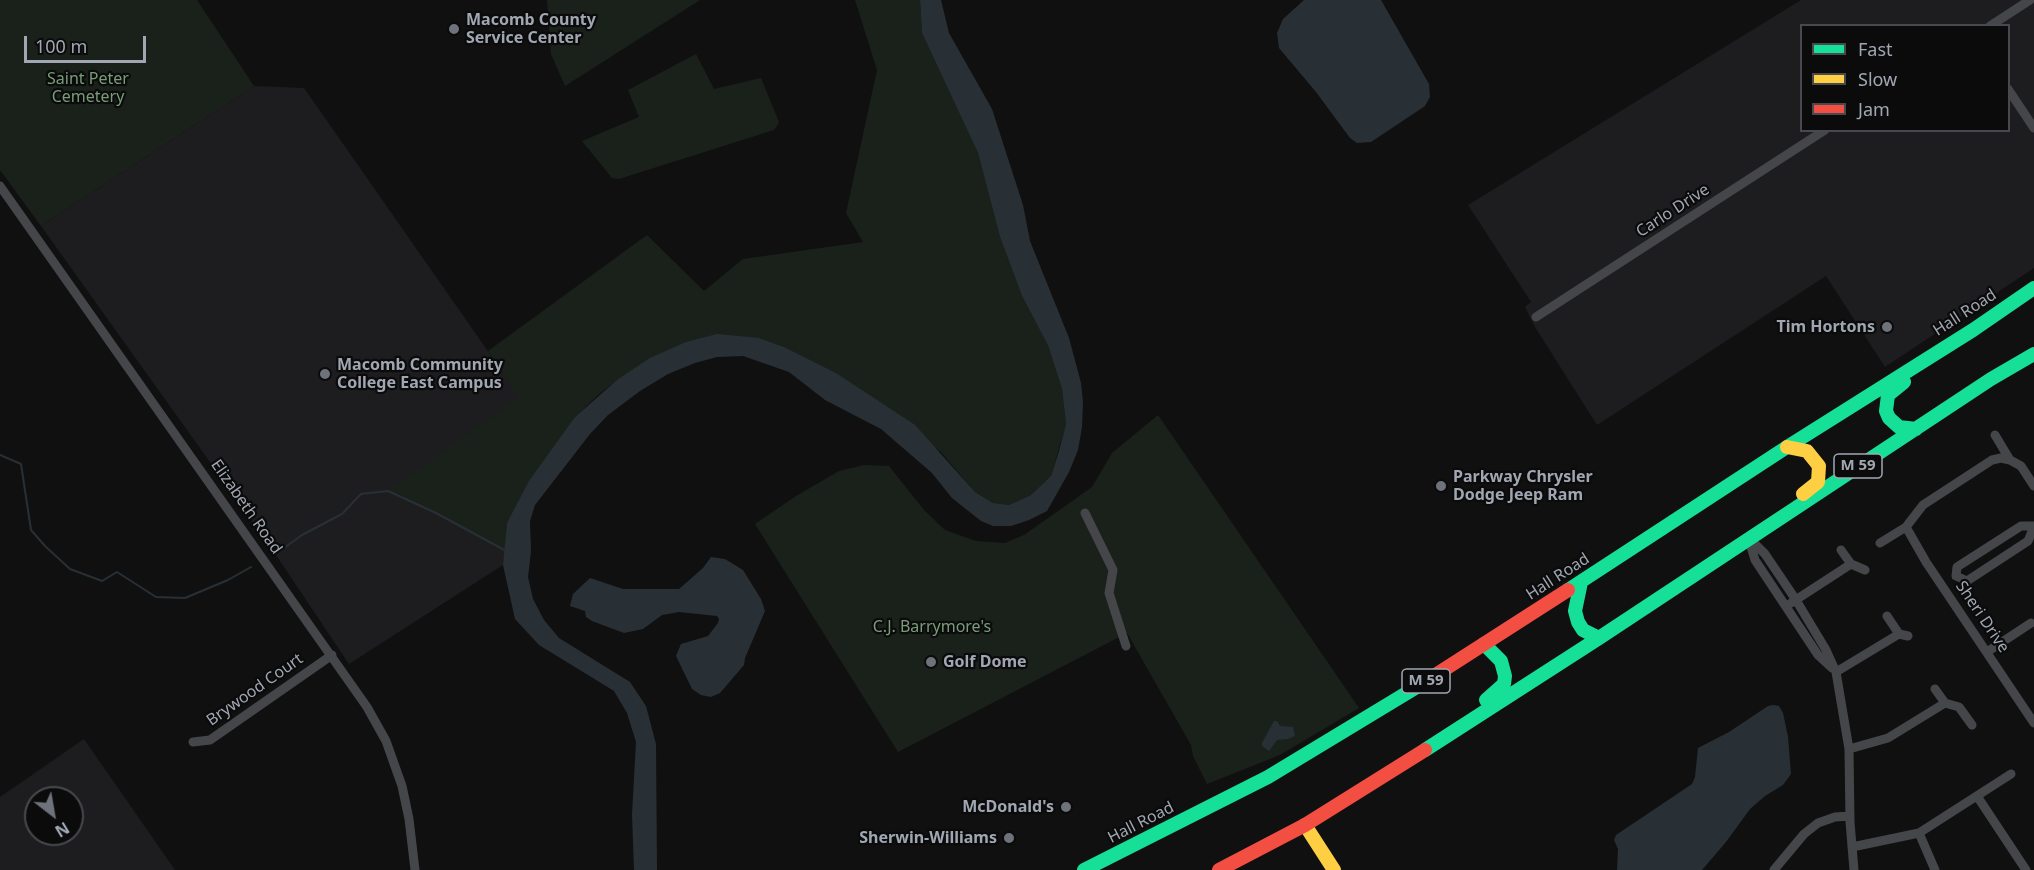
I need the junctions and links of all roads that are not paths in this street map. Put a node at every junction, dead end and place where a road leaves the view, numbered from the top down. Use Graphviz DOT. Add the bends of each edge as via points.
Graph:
graph roads {
  1 [pos="2030,0"];
  2 [pos="1993,24"];
  3 [pos="2010,92"];
  4 [pos="2034,128"];
  5 [pos="1822,132"];
  6 [pos="0,186"];
  7 [pos="2034,288"];
  8 [pos="1536,317"];
  9 [pos="1973,330"];
  10 [pos="2033,356"];
  11 [pos="1916,429"];
  12 [pos="1995,435"];
  13 [pos="1787,447"];
  14 [pos="2010,460"];
  15 [pos="2034,486"];
  16 [pos="1085,513"];
  17 [pos="1906,527"];
  18 [pos="2034,527"];
  19 [pos="1749,538"];
  20 [pos="1880,543"];
  21 [pos="1841,550"];
  22 [pos="1851,564"];
  23 [pos="1865,570"];
  24 [pos="1581,582"];
  25 [pos="1796,600"];
  26 [pos="1786,606"];
  27 [pos="1887,616"];
  28 [pos="2031,623"];
  29 [pos="1599,638"];
  30 [pos="1484,644"];
  31 [pos="1126,646"];
  32 [pos="1988,652"];
  33 [pos="332,655"];
  34 [pos="1836,672"];
  35 [pos="1935,689"];
  36 [pos="1945,703"];
  37 [pos="2034,723"];
  38 [pos="1972,724"];
  39 [pos="193,742"];
  40 [pos="1849,749"];
  41 [pos="1413,757"];
  42 [pos="2011,774"];
  43 [pos="1977,796"];
  44 [pos="1850,816"];
  45 [pos="1305,825"];
  46 [pos="1919,833"];
  47 [pos="1852,847"];
  48 [pos="415,870"];
  49 [pos="1084,870"];
  50 [pos="1219,870"];
  51 [pos="1334,870"];
  52 [pos="1774,870"];
  53 [pos="1854,870"];
  54 [pos="1935,870"];
  55 [pos="2026,870"];
  1 -- 2 [label="street"];
  3 -- 4 [label="street"];
  5 -- 8 [label="street, Carlo Drive"];
  6 -- 33 [label="street, Elizabeth Road"];
  7 -- 9 [label="main road, Hall Road / M 59"];
  9 -- 11 [label="main road" via="1962,346 1888,395 1889,418 1899,427"];
  9 -- 13 [label="main road, Hall Road / M 59"];
  10 -- 11 [label="main road, M 59"];
  11 -- 19 [label="main road, M 59"];
  12 -- 14 [label="street"];
  13 -- 19 [label="main road" via="1807,451 1815,459 1819,466 1818,483"];
  13 -- 24 [label="main road, Hall Road / M 59"];
  14 -- 15 [label="street" via="2021,466"];
  14 -- 17 [label="street" via="1992,460 1923,506"];
  16 -- 31 [label="street" via="1113,570 1109,593"];
  17 -- 20 [label="street"];
  17 -- 32 [label="street, Sheri Drive"];
  18 -- 18 [label="street" via="2021,526 1957,567 1956,576 1966,581 2028,542"];
  19 -- 25 [label="street" via="1765,554"];
  19 -- 26 [label="street" via="1755,560"];
  19 -- 29 [label="main road, M 59"];
  21 -- 22 [label="street"];
  22 -- 23 [label="street"];
  22 -- 25 [label="street"];
  24 -- 29 [label="main road" via="1575,611 1578,622 1583,630"];
  24 -- 30 [label="main road, Hall Road / M 59"];
  25 -- 26 [label="street"];
  25 -- 34 [label="street"];
  26 -- 34 [label="street" via="1818,655"];
  27 -- 34 [label="street" via="1904,635"];
  28 -- 32 [label="street"];
  29 -- 41 [label="main road, M 59"];
  30 -- 41 [label="main road" via="1503,666 1504,684 1493,696 1427,739"];
  30 -- 49 [label="main road, Hall Road / M 59" via="1268,777"];
  32 -- 37 [label="street, Sheri Drive"];
  33 -- 39 [label="street, Brywood Court" via="210,740"];
  33 -- 48 [label="street, Elizabeth Road" via="368,707 395,762 407,809"];
  34 -- 40 [label="street"];
  35 -- 36 [label="street"];
  36 -- 38 [label="street" via="1959,707"];
  36 -- 40 [label="street" via="1888,738"];
  40 -- 44 [label="street"];
  41 -- 45 [label="main road, M 59"];
  42 -- 43 [label="street"];
  43 -- 46 [label="street"];
  43 -- 55 [label="street"];
  44 -- 47 [label="street"];
  44 -- 52 [label="street" via="1818,824 1804,834"];
  45 -- 50 [label="main road, M 59"];
  45 -- 51 [label="main road"];
  46 -- 47 [label="street"];
  46 -- 54 [label="street"];
  47 -- 53 [label="street"];
}
